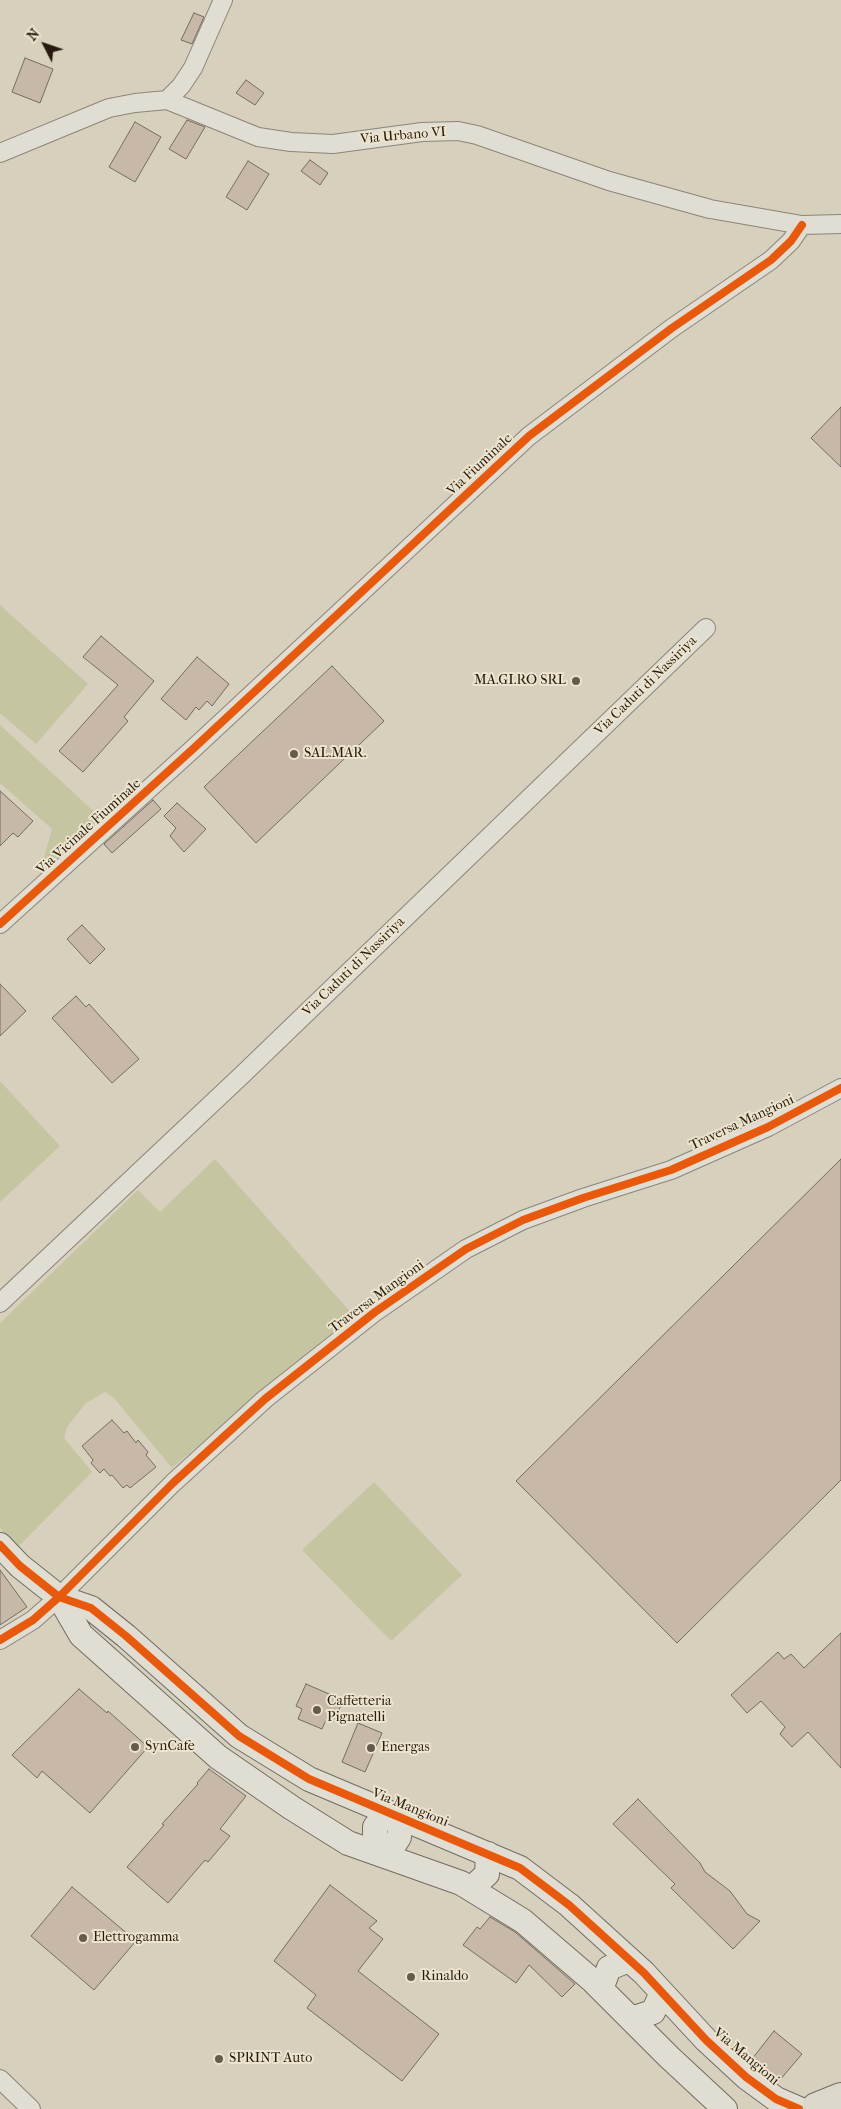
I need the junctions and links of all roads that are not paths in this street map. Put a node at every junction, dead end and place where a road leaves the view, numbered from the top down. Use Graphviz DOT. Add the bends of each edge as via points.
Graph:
graph roads {
  1 [pos="223,0"];
  2 [pos="167,100"];
  3 [pos="0,153"];
  4 [pos="841,224"];
  5 [pos="802,225"];
  6 [pos="706,628"];
  7 [pos="194,748"];
  8 [pos="0,924"];
  9 [pos="841,1088"];
  10 [pos="0,1304"];
  11 [pos="0,1545"];
  12 [pos="59,1597"];
  13 [pos="129,1638"];
  14 [pos="0,1640"];
  15 [pos="109,1660"];
  16 [pos="202,1703"];
  17 [pos="182,1726"];
  18 [pos="311,1779"];
  19 [pos="293,1808"];
  20 [pos="394,1816"];
  21 [pos="480,1850"];
  22 [pos="381,1854"];
  23 [pos="463,1885"];
  24 [pos="629,1960"];
  25 [pos="601,1989"];
  26 [pos="662,1993"];
  27 [pos="631,2019"];
  28 [pos="0,2079"];
  29 [pos="819,2106"];
  30 [pos="31,2109"];
  31 [pos="725,2109"];
  1 -- 2 [label="street" via="193,68"];
  2 -- 3 [label="street, Via Urbano VI" via="109,108"];
  2 -- 5 [label="street, Via Urbano VI" via="248,134 291,142 333,144 422,132 477,135 609,181 710,209"];
  4 -- 5 [label="street, Via Urbano VI"];
  5 -- 7 [label="street, Via Fiuminale" via="771,260 672,328 529,436"];
  6 -- 10 [label="street, Via Caduti di Nassiriya"];
  7 -- 8 [label="street, Via Vicinale Fiuminale"];
  9 -- 12 [label="street, Traversa Mangioni" via="768,1127 671,1170 523,1220 466,1249 375,1312 265,1399 173,1482"];
  11 -- 12 [label="street, Via Mangioni" via="20,1566"];
  12 -- 13 [label="street, Via Mangioni" via="91,1608"];
  12 -- 14 [label="street, Traversa Mangioni" via="33,1620"];
  12 -- 15 [label="street, Via Mangioni" via="81,1635"];
  13 -- 15 [label="street" via="124,1654"];
  13 -- 16 [label="street, Via Mangioni"];
  15 -- 17 [label="street, Via Mangioni"];
  16 -- 17 [label="street" via="201,1722"];
  16 -- 18 [label="street, Via Mangioni" via="238,1736"];
  17 -- 19 [label="street, Via Mangioni" via="218,1757"];
  18 -- 19 [label="street" via="288,1785"];
  18 -- 19 [label="street" via="317,1802"];
  18 -- 20 [label="street, Via Mangioni"];
  19 -- 22 [label="street, Via Mangioni" via="348,1843"];
  20 -- 21 [label="street, Via Mangioni"];
  20 -- 22 [label="street, Via Mangioni" via="399,1837"];
  21 -- 23 [label="street" via="487,1874"];
  21 -- 24 [label="street, Via Mangioni" via="520,1868 570,1905"];
  22 -- 23 [label="street, Via Mangioni"];
  23 -- 25 [label="street, Via Mangioni" via="523,1921"];
  24 -- 25 [label="street" via="609,1968"];
  24 -- 26 [label="street, Via Mangioni"];
  25 -- 27 [label="street, Via Mangioni"];
  26 -- 27 [label="street" via="653,2012"];
  26 -- 29 [label="street, Via Mangioni" via="746,2078 776,2099"];
  27 -- 31 [label="street, Via Mangioni"];
  28 -- 30 [label="street"];
}
